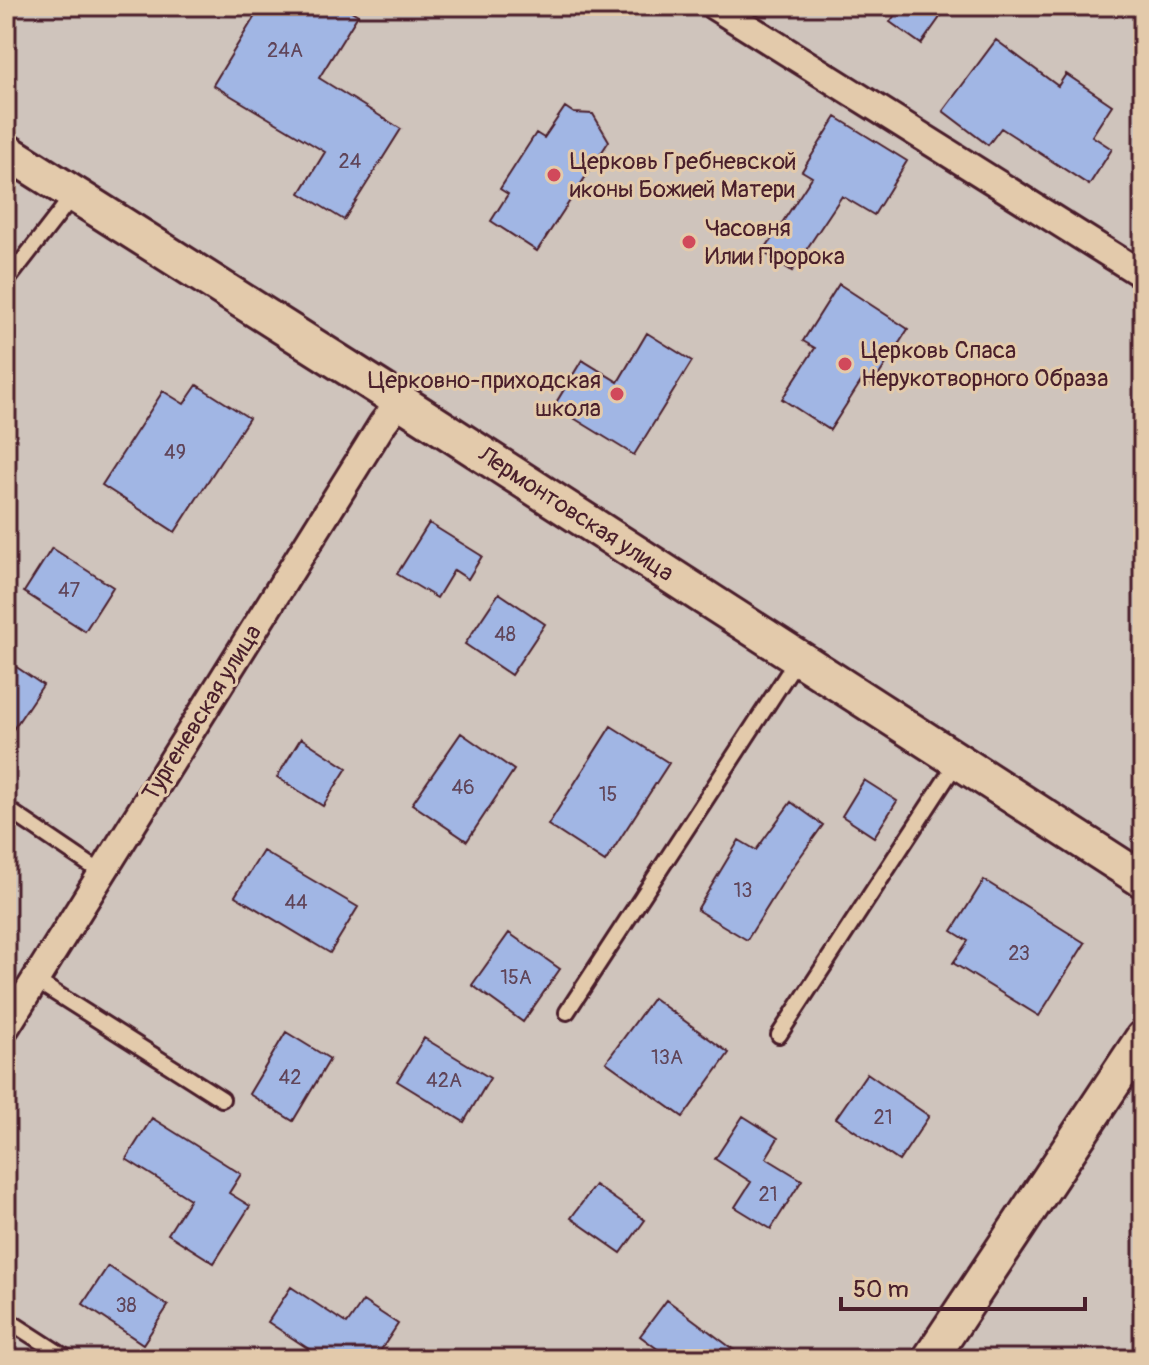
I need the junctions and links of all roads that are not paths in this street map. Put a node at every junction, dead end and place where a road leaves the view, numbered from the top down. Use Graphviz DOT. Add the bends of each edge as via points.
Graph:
graph roads {
  1 [pos="714,6"];
  2 [pos="6,151"];
  3 [pos="74,194"];
  4 [pos="1143,275"];
  5 [pos="6,282"];
  6 [pos="400,401"];
  7 [pos="798,657"];
  8 [pos="957,762"];
  9 [pos="6,808"];
  10 [pos="102,873"];
  11 [pos="1143,880"];
  12 [pos="35,980"];
  13 [pos="567,1012"];
  14 [pos="6,1027"];
  15 [pos="779,1035"];
  16 [pos="1143,1038"];
  17 [pos="222,1099"];
  18 [pos="6,1319"];
  19 [pos="68,1359"];
  20 [pos="930,1359"];
  1 -- 4 [label="street"];
  2 -- 3 [label="street, Лермонтовская улица"];
  3 -- 5 [label="lane"];
  3 -- 6 [label="street, Лермонтовская улица"];
  6 -- 7 [label="street, Лермонтовская улица"];
  6 -- 10 [label="street, Тургеневская улица"];
  7 -- 8 [label="street, Лермонтовская улица"];
  7 -- 13 [label="lane"];
  8 -- 11 [label="street, Лермонтовская улица"];
  8 -- 15 [label="lane"];
  9 -- 10 [label="lane"];
  10 -- 12 [label="street, Тургеневская улица"];
  12 -- 14 [label="street, Тургеневская улица"];
  12 -- 17 [label="lane"];
  16 -- 20 [label="street"];
  18 -- 19 [label="lane"];
}
